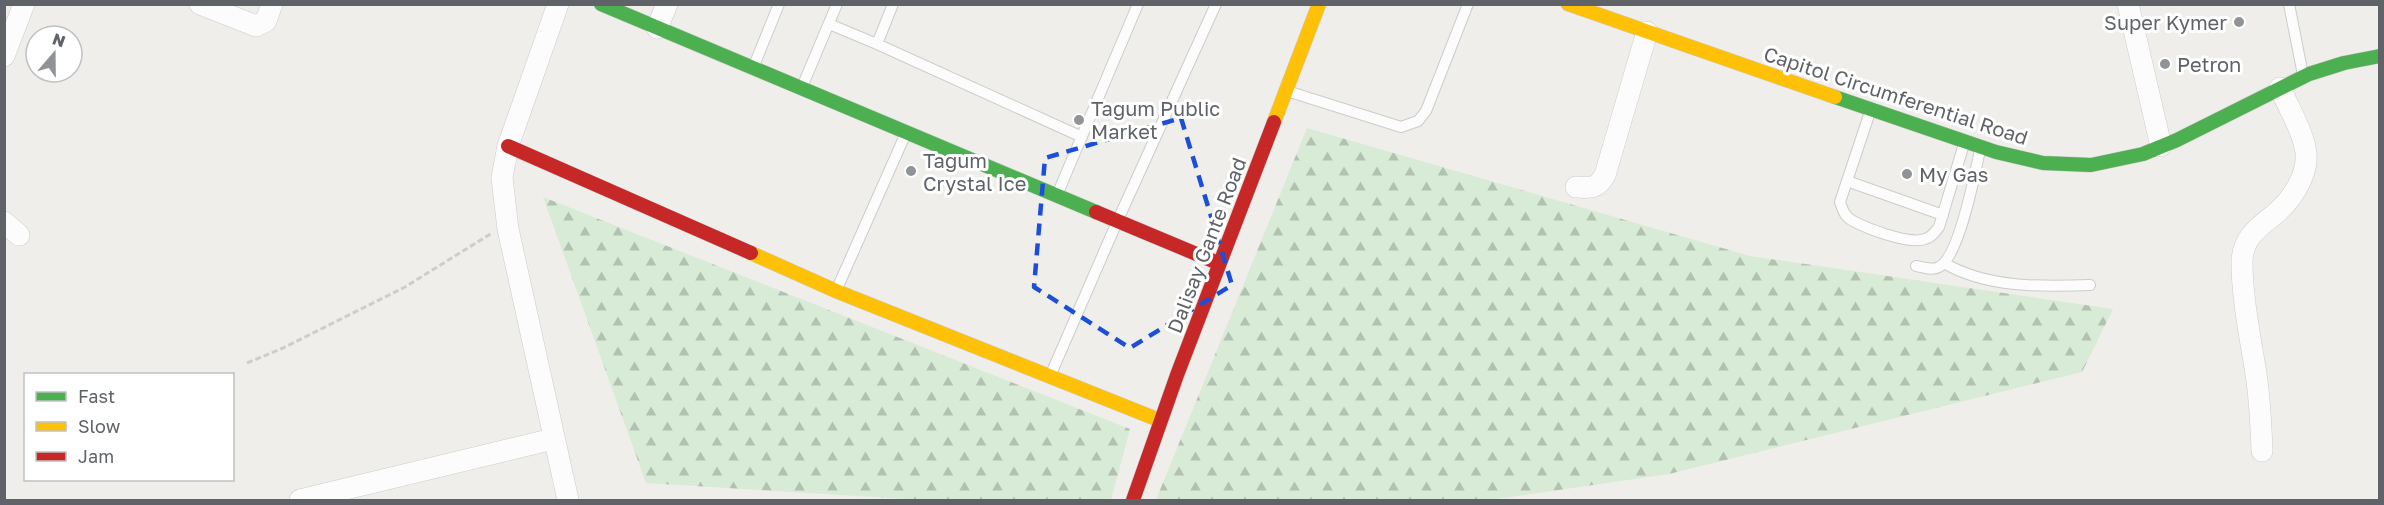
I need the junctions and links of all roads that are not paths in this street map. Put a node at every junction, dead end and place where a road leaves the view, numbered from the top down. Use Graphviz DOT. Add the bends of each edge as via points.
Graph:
graph roads {
  1 [pos="24,4"];
  2 [pos="200,4"];
  3 [pos="272,4"];
  4 [pos="558,4"];
  5 [pos="601,4"];
  6 [pos="668,4"];
  7 [pos="779,4"];
  8 [pos="837,4"];
  9 [pos="893,4"];
  10 [pos="1138,4"];
  11 [pos="1216,4"];
  12 [pos="1319,4"];
  13 [pos="1468,4"];
  14 [pos="1568,4"];
  15 [pos="2128,4"];
  16 [pos="2289,4"];
  17 [pos="829,24"];
  18 [pos="657,28"];
  19 [pos="1647,32"];
  20 [pos="877,44"];
  21 [pos="4,56"];
  22 [pos="2379,56"];
  23 [pos="753,68"];
  24 [pos="2304,77"];
  25 [pos="2280,88"];
  26 [pos="801,89"];
  27 [pos="1287,91"];
  28 [pos="1871,109"];
  29 [pos="906,133"];
  30 [pos="1082,137"];
  31 [pos="1964,143"];
  32 [pos="508,146"];
  33 [pos="2161,146"];
  34 [pos="1981,148"];
  35 [pos="1847,181"];
  36 [pos="1576,187"];
  37 [pos="1056,196"];
  38 [pos="1943,215"];
  39 [pos="1117,222"];
  40 [pos="1218,263"];
  41 [pos="1944,263"];
  42 [pos="1916,266"];
  43 [pos="2090,285"];
  44 [pos="836,291"];
  45 [pos="1050,378"];
  46 [pos="1159,420"];
  47 [pos="553,439"];
  48 [pos="2262,451"];
  49 [pos="300,501"];
  50 [pos="568,501"];
  51 [pos="1133,501"];
  1 -- 21 [label="street"];
  2 -- 3 [label="street" via="256,27 266,21"];
  4 -- 32 [label="street"];
  5 -- 18 [label="main road"];
  6 -- 18 [label="street"];
  7 -- 23 [label="lane"];
  8 -- 17 [label="lane"];
  9 -- 20 [label="lane"];
  10 -- 30 [label="lane"];
  11 -- 39 [label="lane"];
  12 -- 27 [label="main road, Dalisay Gante Road"];
  13 -- 27 [label="lane" via="1426,111 1418,122 1401,127"];
  14 -- 19 [label="main road, Capitol Circumferential Road"];
  15 -- 33 [label="street"];
  16 -- 24 [label="lane"];
  17 -- 20 [label="lane"];
  17 -- 26 [label="lane"];
  18 -- 23 [label="main road"];
  19 -- 28 [label="main road, Capitol Circumferential Road"];
  19 -- 36 [label="street" via="1605,175 1594,188"];
  20 -- 30 [label="lane"];
  22 -- 24 [label="main road, Capitol Circumferential Road" via="2344,62"];
  23 -- 26 [label="main road"];
  24 -- 25 [label="main road, Capitol Circumferential Road"];
  25 -- 33 [label="main road, Capitol Circumferential Road"];
  25 -- 48 [label="street" via="2303,137 2307,163 2298,185 2277,213 2249,236 2243,253"];
  26 -- 29 [label="main road"];
  27 -- 40 [label="main road, Dalisay Gante Road"];
  28 -- 31 [label="main road, Capitol Circumferential Road"];
  28 -- 35 [label="lane"];
  29 -- 37 [label="main road"];
  29 -- 44 [label="lane"];
  30 -- 37 [label="lane"];
  31 -- 34 [label="main road, Capitol Circumferential Road"];
  31 -- 38 [label="lane"];
  32 -- 44 [label="main road"];
  32 -- 47 [label="street" via="502,178 503,200"];
  33 -- 34 [label="main road, Capitol Circumferential Road" via="2106,164 2074,165"];
  34 -- 41 [label="lane" via="1955,245"];
  35 -- 38 [label="lane"];
  35 -- 38 [label="lane" via="1840,202 1843,213 1852,221 1891,236 1923,240 1933,235"];
  37 -- 39 [label="main road"];
  39 -- 40 [label="main road"];
  39 -- 45 [label="lane"];
  40 -- 46 [label="main road, Dalisay Gante Road"];
  41 -- 42 [label="lane" via="1935,269"];
  41 -- 43 [label="lane" via="1990,281"];
  44 -- 45 [label="main road"];
  45 -- 46 [label="main road"];
  46 -- 51 [label="main road, Dalisay Gante Road"];
  47 -- 49 [label="street"];
  47 -- 50 [label="street"];
}
